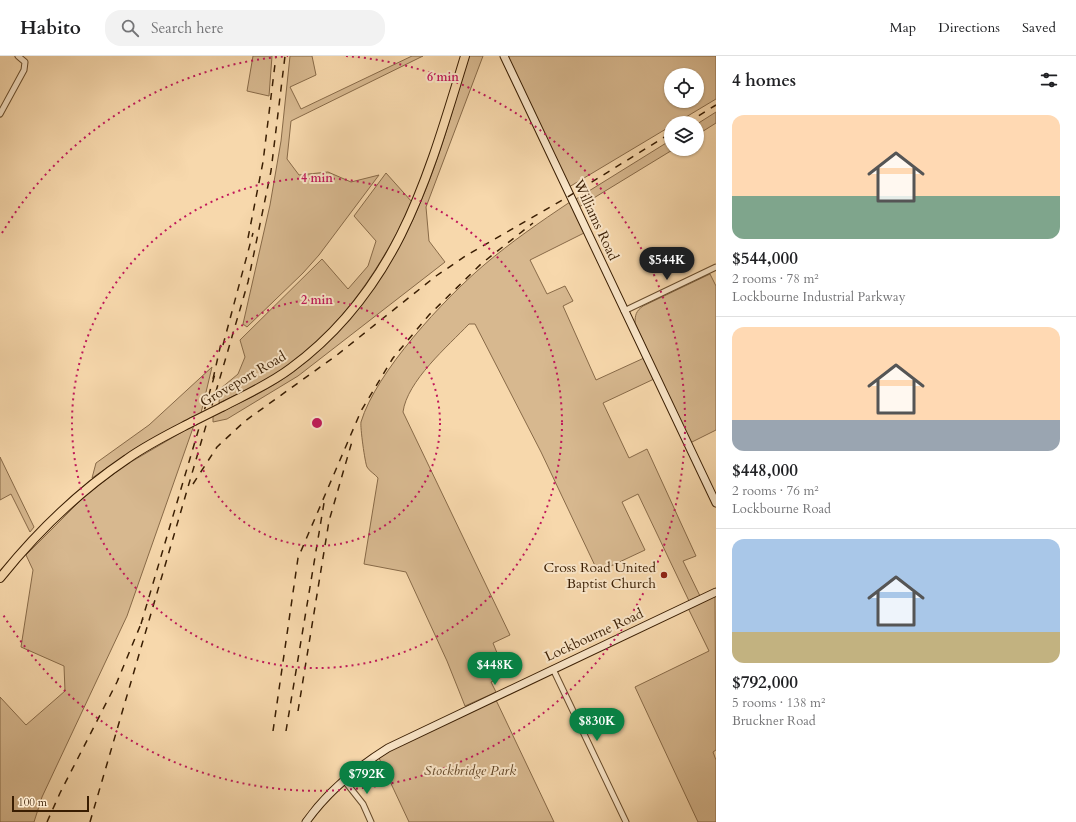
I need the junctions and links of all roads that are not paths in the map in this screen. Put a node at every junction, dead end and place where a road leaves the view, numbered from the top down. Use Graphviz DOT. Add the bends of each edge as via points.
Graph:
graph roads {
  1 [pos="18,56"];
  2 [pos="465,56"];
  3 [pos="504,56"];
  4 [pos="0,114"];
  5 [pos="716,267"];
  6 [pos="624,310"];
  7 [pos="716,502"];
  8 [pos="0,578"];
  9 [pos="716,592"];
  10 [pos="553,669"];
  11 [pos="344,780"];
  12 [pos="306,822"];
  13 [pos="371,822"];
  14 [pos="626,822"];
  1 -- 4 [label="street" via="25,62 24,70"];
  2 -- 8 [label="main road, Groveport Road, bridge" via="434,156 414,208 377,276 348,315 309,354 274,379 143,448 89,486 44,527"];
  3 -- 6 [label="main road, Williams Road"];
  5 -- 6 [label="street"];
  6 -- 7 [label="main road, Williams Road"];
  9 -- 10 [label="main road, Lockbourne Road"];
  10 -- 11 [label="main road, Lockbourne Road" via="396,744 366,762"];
  10 -- 14 [label="street"];
  11 -- 12 [label="main road, Lockbourne Road"];
  11 -- 13 [label="street" via="363,804"];
}
